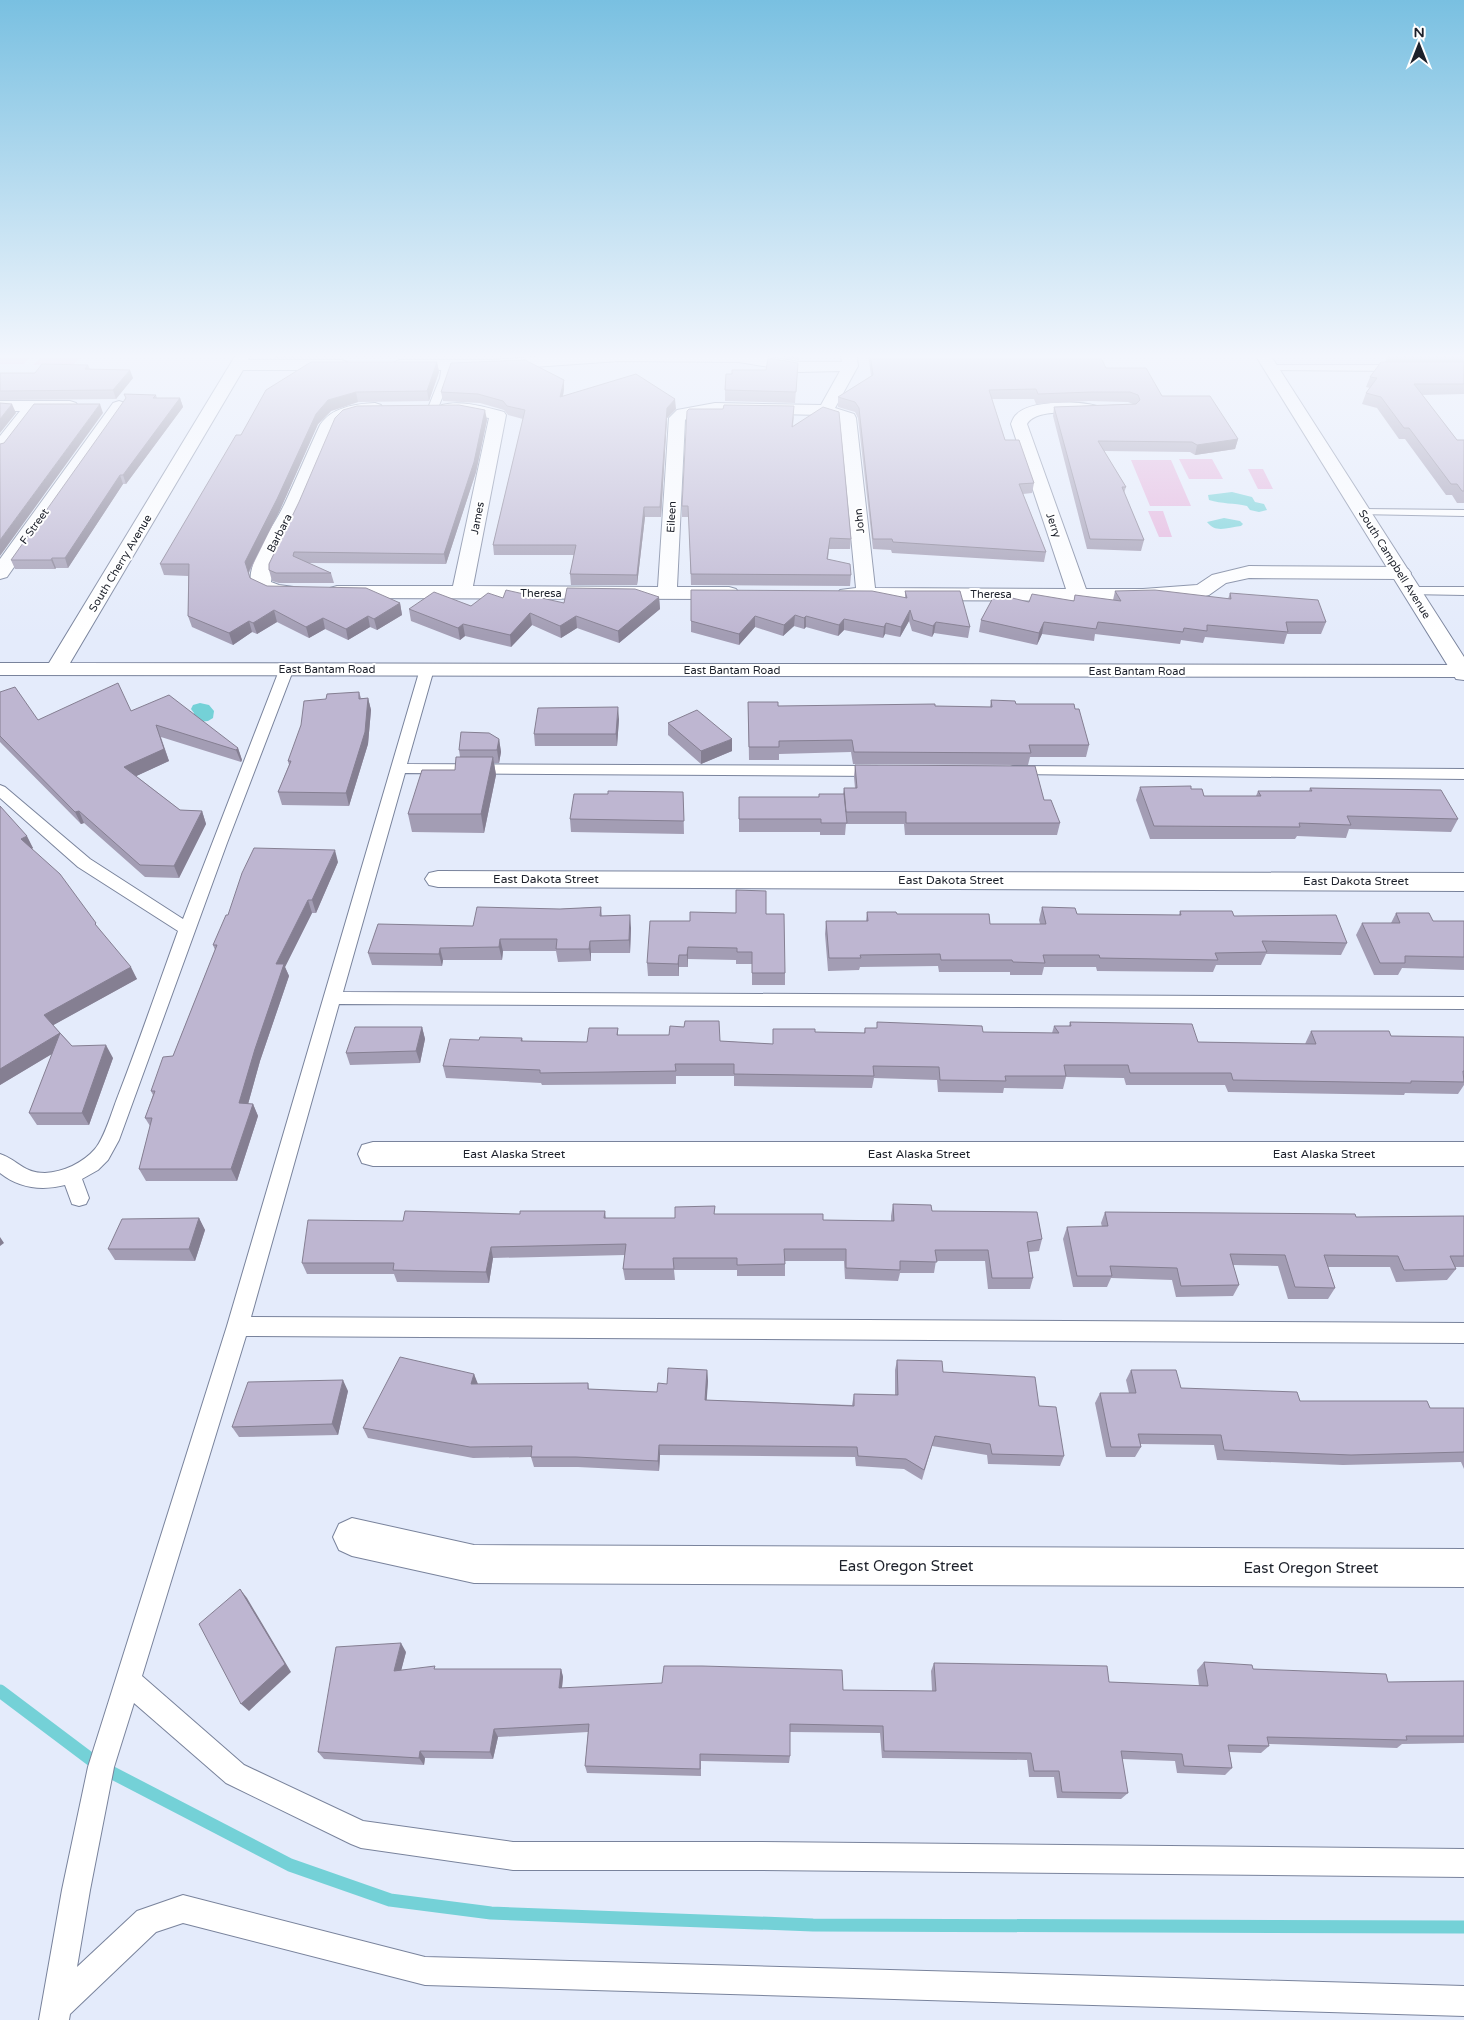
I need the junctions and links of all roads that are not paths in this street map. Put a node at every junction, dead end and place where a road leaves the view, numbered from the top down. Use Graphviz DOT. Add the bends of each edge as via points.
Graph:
graph roads {
  1 [pos="90,447"];
  2 [pos="189,447"];
  3 [pos="318,447"];
  4 [pos="491,447"];
  5 [pos="674,447"];
  6 [pos="851,447"];
  7 [pos="1027,447"];
  8 [pos="1321,447"];
  9 [pos="1362,512"];
  10 [pos="1464,513"];
  11 [pos="0,573"];
  12 [pos="1401,573"];
  13 [pos="1412,591"];
  14 [pos="1464,591"];
  15 [pos="276,592"];
  16 [pos="462,592"];
  17 [pos="667,593"];
  18 [pos="751,593"];
  19 [pos="828,594"];
  20 [pos="866,594"];
  21 [pos="1078,594"];
  22 [pos="287,668"];
  23 [pos="0,669"];
  24 [pos="56,669"];
  25 [pos="427,669"];
  26 [pos="1464,672"];
  27 [pos="398,768"];
  28 [pos="896,771"];
  29 [pos="996,771"];
  30 [pos="1464,774"];
  31 [pos="0,790"];
  32 [pos="438,879"];
  33 [pos="1464,882"];
  34 [pos="187,929"];
  35 [pos="332,998"];
  36 [pos="1464,1003"];
  37 [pos="373,1154"];
  38 [pos="1464,1154"];
  39 [pos="0,1162"];
  40 [pos="71,1175"];
  41 [pos="78,1198"];
  42 [pos="238,1326"];
  43 [pos="1464,1333"];
  44 [pos="352,1537"];
  45 [pos="1464,1568"];
  46 [pos="127,1680"];
  47 [pos="1464,1863"];
  48 [pos="1464,2001"];
  49 [pos="55,2014"];
  1 -- 11 [label="street, F Street"];
  2 -- 24 [label="street, South Cherry Avenue"];
  3 -- 15 [label="street, Barbara" via="260,574 261,585"];
  4 -- 16 [label="street, James"];
  5 -- 17 [label="street, Eileen"];
  6 -- 20 [label="street, John"];
  7 -- 21 [label="street, Jerry"];
  8 -- 9 [label="street, South Campbell Avenue"];
  9 -- 10 [label="lane"];
  9 -- 12 [label="street, South Campbell Avenue"];
  12 -- 13 [label="street, South Campbell Avenue"];
  12 -- 21 [label="street, Theresa" via="1249,572 1219,579 1202,591 1143,595"];
  13 -- 14 [label="lane"];
  13 -- 26 [label="street, South Campbell Avenue"];
  15 -- 16 [label="street, Theresa"];
  16 -- 17 [label="street, Theresa"];
  17 -- 18 [label="street, Theresa"];
  19 -- 20 [label="street, Theresa"];
  20 -- 21 [label="street, Theresa"];
  22 -- 24 [label="street, East Bantam Road"];
  22 -- 25 [label="street, East Bantam Road"];
  22 -- 34 [label="lane"];
  23 -- 24 [label="street, East Bantam Road"];
  25 -- 26 [label="street, East Bantam Road"];
  25 -- 27 [label="lane"];
  27 -- 28 [label="lane"];
  27 -- 35 [label="lane"];
  29 -- 30 [label="lane"];
  31 -- 34 [label="lane" via="84,863"];
  32 -- 33 [label="street, East Dakota Street"];
  34 -- 40 [label="lane" via="106,1148 98,1158"];
  35 -- 36 [label="lane"];
  35 -- 42 [label="lane"];
  37 -- 38 [label="street, East Alaska Street"];
  39 -- 40 [label="lane" via="26,1178 44,1181"];
  40 -- 41 [label="lane"];
  42 -- 43 [label="lane"];
  42 -- 46 [label="lane"];
  44 -- 45 [label="street, East Oregon Street" via="474,1564"];
  46 -- 47 [label="lane" via="235,1774 361,1834 513,1856"];
  46 -- 49 [label="lane" via="101,1767"];
  48 -- 49 [label="lane" via="425,1971 183,1909 147,1921"];
}
